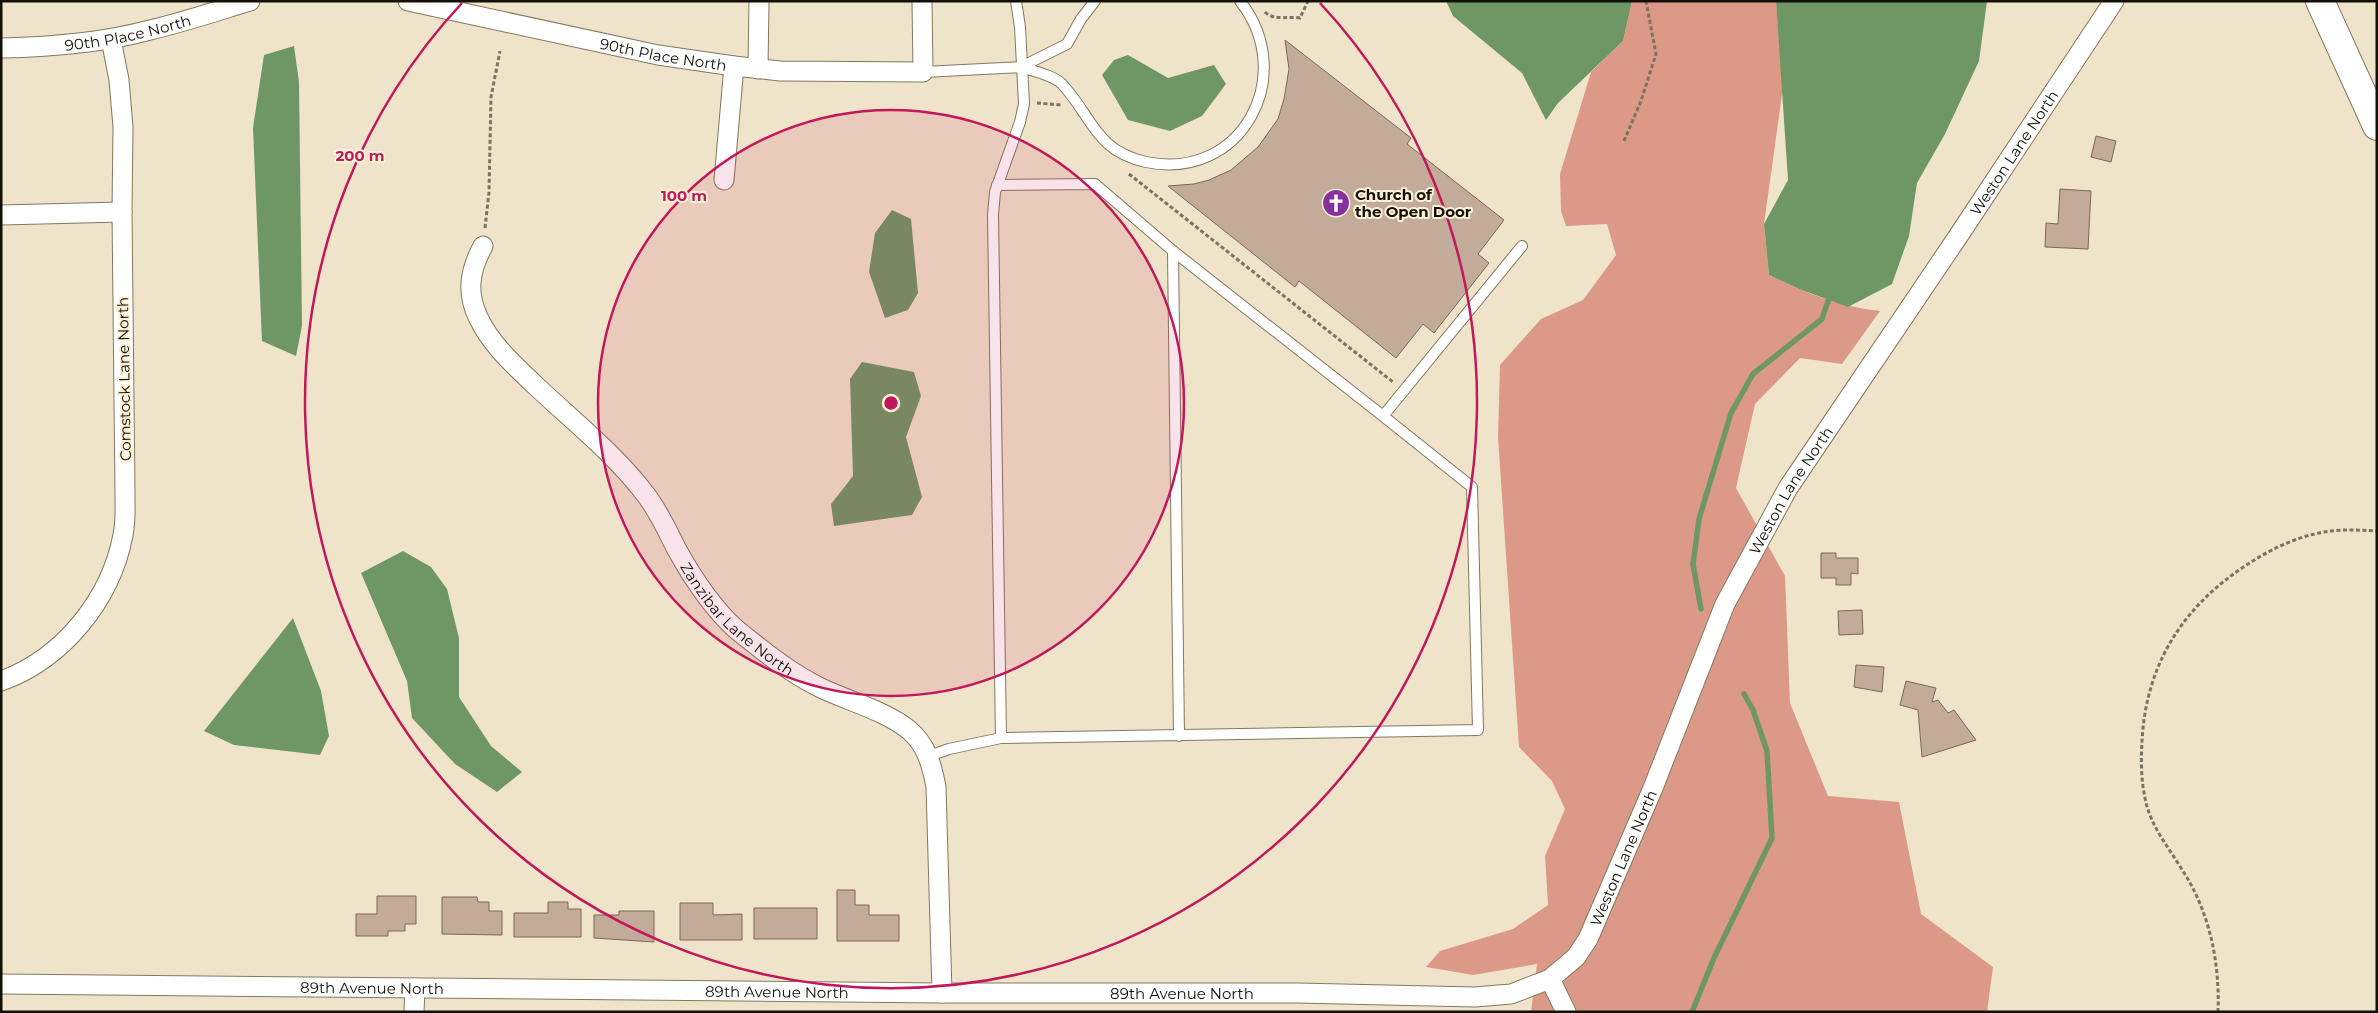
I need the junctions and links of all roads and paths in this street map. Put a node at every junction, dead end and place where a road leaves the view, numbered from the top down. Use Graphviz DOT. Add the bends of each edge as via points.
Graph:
graph roads {
  1 [pos="250,1"];
  2 [pos="408,1"];
  3 [pos="759,1"];
  4 [pos="922,1"];
  5 [pos="1016,1"];
  6 [pos="1095,1"];
  7 [pos="1240,1"];
  8 [pos="1308,1"];
  9 [pos="1646,1"];
  10 [pos="2114,1"];
  11 [pos="2320,1"];
  12 [pos="1262,8"];
  13 [pos="112,39"];
  14 [pos="1,48"];
  15 [pos="500,51"];
  16 [pos="734,66"];
  17 [pos="1021,67"];
  18 [pos="758,69"];
  19 [pos="923,72"];
  20 [pos="1037,102"];
  21 [pos="1067,112"];
  22 [pos="2377,126"];
  23 [pos="1624,141"];
  24 [pos="1122,168"];
  25 [pos="724,180"];
  26 [pos="998,185"];
  27 [pos="122,212"];
  28 [pos="1,215"];
  29 [pos="483,246"];
  30 [pos="1522,246"];
  31 [pos="1173,251"];
  32 [pos="1404,391"];
  33 [pos="1383,416"];
  34 [pos="2377,531"];
  35 [pos="8,678"];
  36 [pos="1179,736"];
  37 [pos="1001,738"];
  38 [pos="929,756"];
  39 [pos="1550,979"];
  40 [pos="1,984"];
  41 [pos="415,988"];
  42 [pos="942,993"];
  43 [pos="414,1012"];
  44 [pos="1566,1012"];
  45 [pos="2218,1012"];
  1 -- 13 [label="street, 90th Place North"];
  2 -- 16 [label="street, 90th Place North" via="650,53"];
  3 -- 18 [label="street"];
  4 -- 19 [label="street"];
  5 -- 17 [label="lane"];
  6 -- 17 [label="lane" via="1080,19 1067,44"];
  7 -- 17 [label="lane" via="1256,24 1262,40 1265,58 1262,90 1256,108 1242,130 1221,149 1197,161 1169,165 1145,162 1123,154 1092,129 1062,83"];
  8 -- 12 [label="path" via="1300,18 1269,17"];
  9 -- 23 [label="path" via="1656,54"];
  10 -- 39 [label="street, Weston Lane North" via="1788,488 1725,604 1653,788 1588,939 1576,957"];
  11 -- 22 [label="highway"];
  13 -- 14 [label="street, 90th Place North"];
  13 -- 27 [label="street, Comstock Lane North" via="122,103"];
  15 -- 29 [label="path" via="491,97 489,192"];
  16 -- 18 [label="street, 90th Place North"];
  16 -- 25 [label="street"];
  17 -- 19 [label="lane"];
  17 -- 26 [label="lane" via="1024,104"];
  18 -- 19 [label="street, 90th Place North"];
  20 -- 21 [label="path" via="1062,105"];
  24 -- 32 [label="path"];
  26 -- 31 [label="lane" via="1095,184"];
  26 -- 37 [label="lane" via="993,215"];
  27 -- 28 [label="street"];
  27 -- 35 [label="street, Comstock Lane North" via="124,534 114,570 97,602 72,634 45,658"];
  29 -- 38 [label="street, Zanzibar Lane North" via="474,263 471,301 495,344 625,470 647,496 701,589 735,628 775,660 819,687 910,730"];
  30 -- 32 [label="lane"];
  31 -- 33 [label="lane"];
  31 -- 36 [label="lane"];
  32 -- 33 [label="lane"];
  33 -- 36 [label="lane" via="1472,486 1478,730"];
  34 -- 45 [label="path" via="2341,530 2304,537 2274,549 2239,570 2183,621 2152,685 2143,726 2144,797 2152,822 2189,880 2205,917 2216,962"];
  36 -- 37 [label="lane"];
  37 -- 38 [label="lane"];
  38 -- 42 [label="street, Zanzibar Lane North" via="936,787"];
  39 -- 42 [label="street, 89th Avenue North" via="1511,994 1475,997 1297,993"];
  39 -- 44 [label="street"];
  40 -- 41 [label="street, 89th Avenue North"];
  41 -- 42 [label="street, 89th Avenue North"];
  41 -- 43 [label="street"];
}
